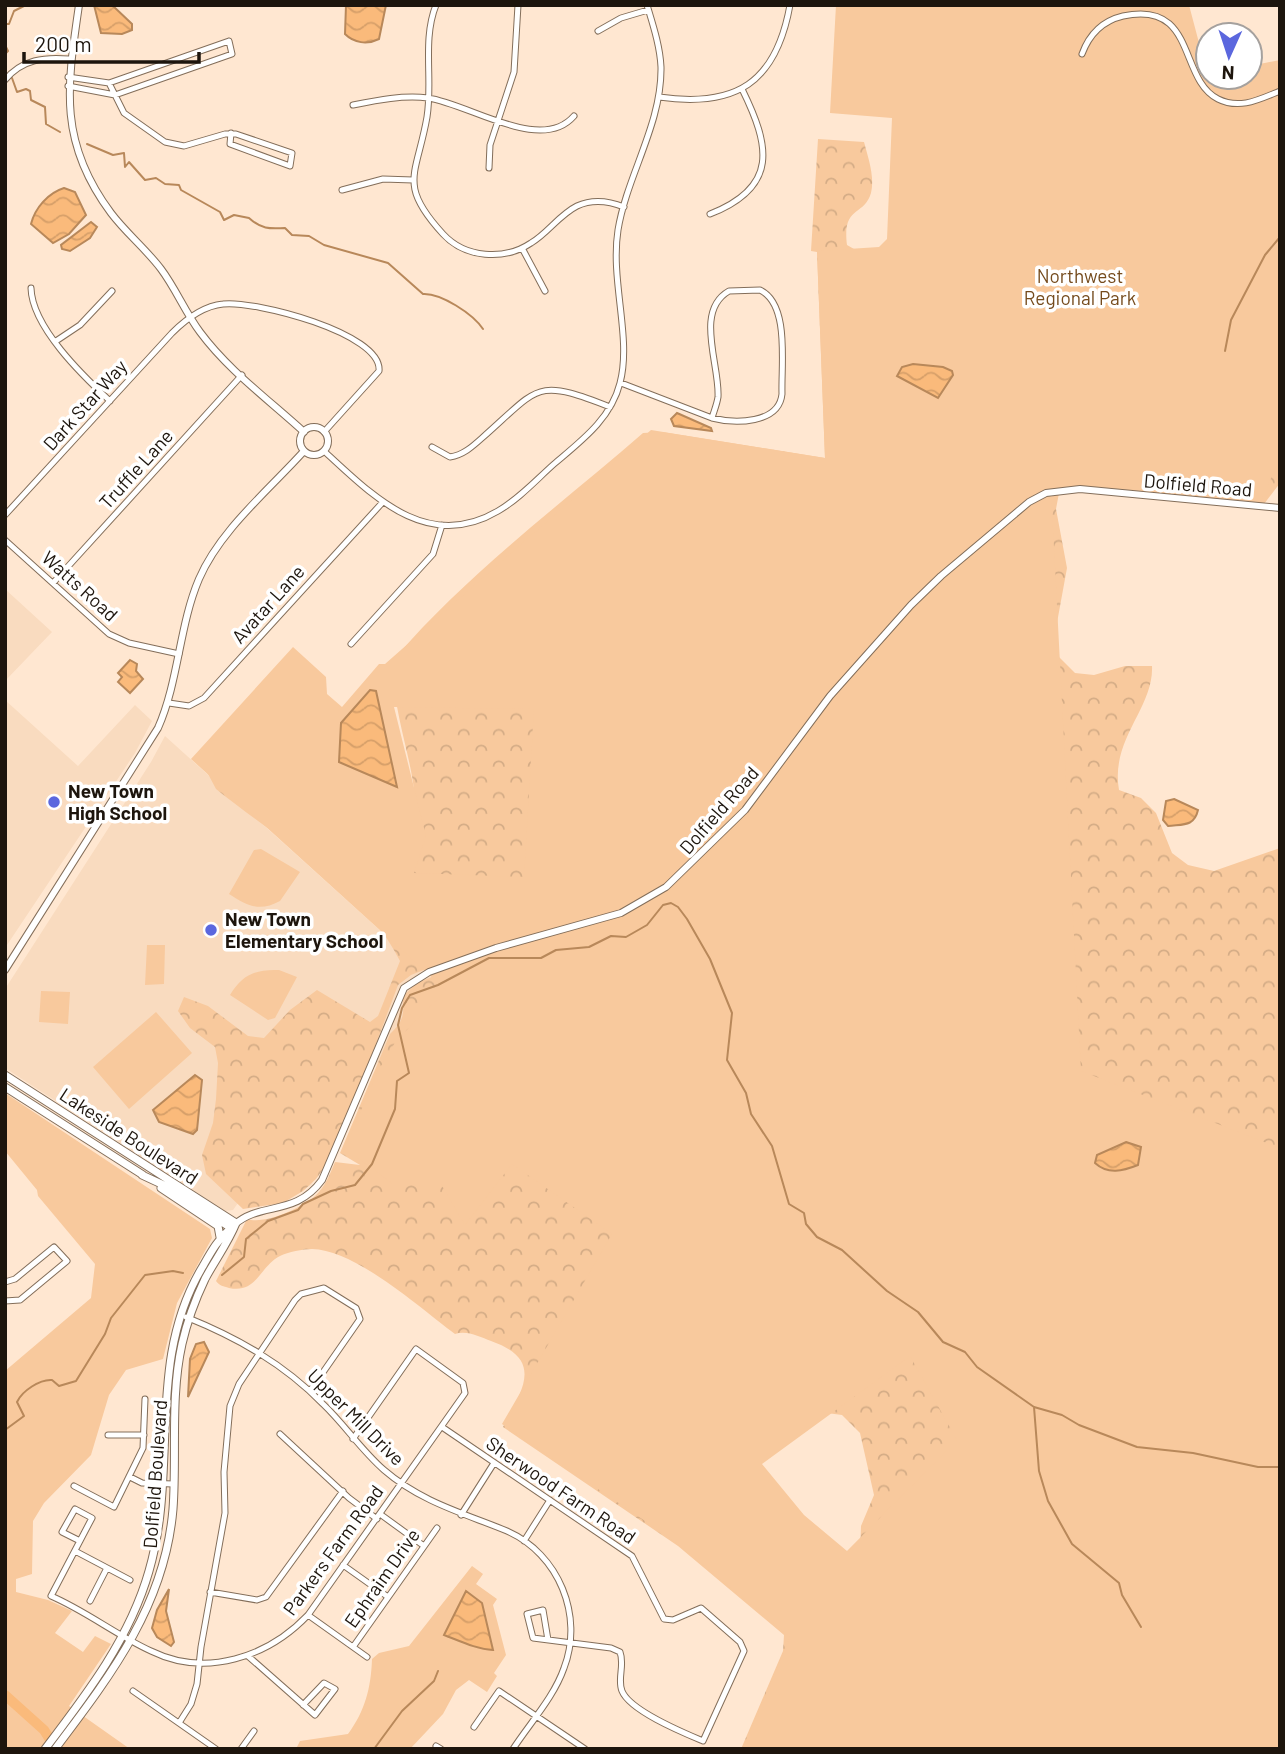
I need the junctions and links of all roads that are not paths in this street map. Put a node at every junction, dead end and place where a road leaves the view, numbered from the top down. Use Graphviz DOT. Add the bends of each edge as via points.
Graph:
graph roads {
  1 [pos="79,5"];
  2 [pos="436,5"];
  3 [pos="518,5"];
  4 [pos="790,5"];
  5 [pos="647,8"];
  6 [pos="598,31"];
  7 [pos="1082,54"];
  8 [pos="69,59"];
  9 [pos="68,77"];
  10 [pos="5,80"];
  11 [pos="109,83"];
  12 [pos="68,86"];
  13 [pos="742,89"];
  14 [pos="1280,91"];
  15 [pos="115,94"];
  16 [pos="659,97"];
  17 [pos="429,98"];
  18 [pos="353,105"];
  19 [pos="574,116"];
  20 [pos="499,120"];
  21 [pos="231,133"];
  22 [pos="489,167"];
  23 [pos="413,180"];
  24 [pos="342,191"];
  25 [pos="624,207"];
  26 [pos="710,214"];
  27 [pos="522,248"];
  28 [pos="31,288"];
  29 [pos="112,291"];
  30 [pos="545,291"];
  31 [pos="189,317"];
  32 [pos="56,341"];
  33 [pos="242,375"];
  34 [pos="621,383"];
  35 [pos="110,401"];
  36 [pos="610,407"];
  37 [pos="712,418"];
  38 [pos="304,432"];
  39 [pos="324,432"];
  40 [pos="432,447"];
  41 [pos="304,451"];
  42 [pos="324,451"];
  43 [pos="382,503"];
  44 [pos="1280,508"];
  45 [pos="5,515"];
  46 [pos="442,525"];
  47 [pos="5,540"];
  48 [pos="53,583"];
  49 [pos="351,644"];
  50 [pos="180,654"];
  51 [pos="169,703"];
  52 [pos="5,970"];
  53 [pos="5,1075"];
  54 [pos="5,1087"];
  55 [pos="142,1175"];
  56 [pos="233,1226"];
  57 [pos="220,1237"];
  58 [pos="5,1282"];
  59 [pos="5,1301"];
  60 [pos="180,1315"];
  61 [pos="189,1319"];
  62 [pos="259,1352"];
  63 [pos="310,1391"];
  64 [pos="145,1399"];
  65 [pos="442,1427"];
  66 [pos="279,1434"];
  67 [pos="108,1435"];
  68 [pos="144,1435"];
  69 [pos="354,1439"];
  70 [pos="494,1463"];
  71 [pos="130,1477"];
  72 [pos="401,1483"];
  73 [pos="174,1484"];
  74 [pos="164,1485"];
  75 [pos="74,1486"];
  76 [pos="343,1491"];
  77 [pos="550,1500"];
  78 [pos="461,1515"];
  79 [pos="378,1517"];
  80 [pos="437,1528"];
  81 [pos="80,1541"];
  82 [pos="524,1541"];
  83 [pos="424,1546"];
  84 [pos="75,1551"];
  85 [pos="344,1565"];
  86 [pos="107,1568"];
  87 [pos="130,1580"];
  88 [pos="211,1591"];
  89 [pos="388,1597"];
  90 [pos="90,1601"];
  91 [pos="308,1615"];
  92 [pos="123,1636"];
  93 [pos="548,1640"];
  94 [pos="132,1641"];
  95 [pos="571,1643"];
  96 [pos="353,1647"];
  97 [pos="248,1656"];
  98 [pos="367,1657"];
  99 [pos="199,1663"];
  100 [pos="133,1691"];
  101 [pos="88,1699"];
  102 [pos="303,1705"];
  103 [pos="536,1715"];
  104 [pos="178,1723"];
  105 [pos="474,1727"];
  106 [pos="254,1731"];
  107 [pos="46,1749"];
  108 [pos="55,1749"];
  109 [pos="216,1749"];
  110 [pos="241,1749"];
  111 [pos="513,1749"];
  112 [pos="585,1749"];
  1 -- 8 [label="street"];
  2 -- 17 [label="street" via="430,28"];
  3 -- 20 [label="street" via="513,72"];
  4 -- 13 [label="street" via="775,57"];
  5 -- 6 [label="street"];
  5 -- 16 [label="street" via="660,57"];
  7 -- 14 [label="street" via="1102,25 1125,15 1144,15 1177,31 1201,84 1219,100 1242,104"];
  8 -- 9 [label="street"];
  8 -- 10 [label="street" via="40,58"];
  9 -- 11 [label="street"];
  9 -- 12 [label="street"];
  11 -- 15 [label="street"];
  11 -- 15 [label="street" via="229,41 232,54"];
  12 -- 15 [label="street"];
  12 -- 31 [label="street" via="73,131 90,180 111,213 163,272"];
  13 -- 16 [label="street" via="709,100"];
  13 -- 26 [label="street" via="763,136 761,172 743,198"];
  15 -- 21 [label="street" via="124,113 172,145 191,145"];
  16 -- 25 [label="street"];
  17 -- 18 [label="street" via="388,98"];
  17 -- 20 [label="street"];
  17 -- 23 [label="street"];
  19 -- 20 [label="street" via="562,128 547,132"];
  20 -- 22 [label="street"];
  21 -- 21 [label="street" via="292,153 290,166 230,144"];
  23 -- 24 [label="street" via="383,179"];
  23 -- 27 [label="street" via="422,212 458,246 493,255"];
  25 -- 27 [label="street" via="605,202 578,206"];
  25 -- 34 [label="street" via="615,269"];
  27 -- 30 [label="street"];
  28 -- 32 [label="street" via="35,309"];
  29 -- 32 [label="street" via="80,325"];
  31 -- 33 [label="street"];
  31 -- 35 [label="street, Dark Star Way"];
  31 -- 39 [label="street" via="221,304 246,305 341,331 375,357 379,372"];
  32 -- 35 [label="street" via="76,369"];
  33 -- 38 [label="street"];
  33 -- 48 [label="street, Truffle Lane"];
  34 -- 36 [label="street"];
  34 -- 37 [label="street"];
  35 -- 45 [label="street, Dark Star Way"];
  36 -- 40 [label="street" via="568,390 544,389 464,453 450,457"];
  36 -- 46 [label="street" via="592,431 509,504 478,520"];
  37 -- 37 [label="street" via="760,418 771,414 782,400 780,315 775,302 761,290 729,291 713,306 718,394"];
  38 -- 39 [label="street" via="315,427"];
  38 -- 41 [label="street" via="300,441"];
  39 -- 42 [label="street" via="328,441"];
  41 -- 42 [label="street" via="313,455"];
  41 -- 50 [label="street" via="210,558 193,597"];
  42 -- 43 [label="street"];
  43 -- 46 [label="street" via="406,516"];
  43 -- 51 [label="street, Avatar Lane" via="204,698 189,706"];
  44 -- 56 [label="street, Dolfield Road" via="1080,489 1046,493 1029,502 911,605 838,687 745,810 666,887 621,914 496,948 412,981 395,1004 379,1052 322,1180 288,1205 249,1213"];
  46 -- 49 [label="street" via="433,554"];
  47 -- 48 [label="street, Watts Road"];
  48 -- 50 [label="street, Watts Road" via="118,640"];
  50 -- 51 [label="street"];
  51 -- 52 [label="street" via="149,746"];
  53 -- 56 [label="main road, Lakeside Boulevard"];
  54 -- 55 [label="main road, Lakeside Boulevard"];
  55 -- 56 [label="main road"];
  55 -- 57 [label="main road, Lakeside Boulevard" via="218,1226"];
  56 -- 57 [label="main road, Dolfield Boulevard"];
  56 -- 61 [label="main road, Dolfield Boulevard"];
  57 -- 60 [label="main road, Dolfield Boulevard"];
  58 -- 59 [label="street" via="54,1247 67,1261 20,1300"];
  60 -- 61 [label="street, Upper Mill Drive"];
  60 -- 74 [label="main road, Dolfield Boulevard" via="166,1379"];
  61 -- 62 [label="street, Upper Mill Drive"];
  61 -- 73 [label="main road, Dolfield Boulevard" via="177,1374"];
  62 -- 63 [label="street, Upper Mill Drive"];
  62 -- 63 [label="street" via="301,1294 324,1288 356,1308 358,1322"];
  62 -- 88 [label="street" via="230,1406 225,1513"];
  63 -- 69 [label="street, Upper Mill Drive"];
  64 -- 68 [label="street"];
  65 -- 69 [label="street, Parkers Farm Road" via="465,1386 416,1349"];
  65 -- 70 [label="street, Sherwood Farm Road"];
  65 -- 72 [label="street, Parkers Farm Road"];
  66 -- 76 [label="street"];
  67 -- 68 [label="street"];
  68 -- 71 [label="street"];
  69 -- 72 [label="street, Upper Mill Drive"];
  70 -- 77 [label="street, Sherwood Farm Road"];
  70 -- 78 [label="street"];
  71 -- 74 [label="street"];
  71 -- 75 [label="street" via="114,1507"];
  72 -- 78 [label="street, Upper Mill Drive"];
  72 -- 79 [label="street, Parkers Farm Road"];
  73 -- 74 [label="street"];
  73 -- 94 [label="main road, Dolfield Boulevard" via="166,1558"];
  74 -- 92 [label="main road, Dolfield Boulevard" via="150,1570"];
  76 -- 79 [label="street"];
  76 -- 88 [label="street" via="266,1597 257,1600"];
  77 -- 82 [label="street"];
  77 -- 95 [label="street, Sherwood Farm Road" via="634,1558 664,1619 673,1620 701,1608 740,1642 744,1651 703,1741 672,1728 625,1696 620,1652"];
  78 -- 82 [label="street, Upper Mill Drive"];
  79 -- 83 [label="street"];
  79 -- 85 [label="street, Parkers Farm Road"];
  80 -- 83 [label="street, Ephraim Drive"];
  81 -- 81 [label="street" via="92,1518 75,1509 62,1532"];
  81 -- 84 [label="street"];
  82 -- 95 [label="street, Upper Mill Drive" via="547,1562 564,1590"];
  83 -- 89 [label="street, Ephraim Drive"];
  84 -- 86 [label="street"];
  84 -- 92 [label="street" via="51,1596"];
  85 -- 89 [label="street"];
  85 -- 91 [label="street, Parkers Farm Road"];
  86 -- 87 [label="street"];
  86 -- 90 [label="street"];
  88 -- 99 [label="street"];
  89 -- 96 [label="street, Ephraim Drive"];
  91 -- 96 [label="street"];
  91 -- 97 [label="street, Parkers Farm Road" via="277,1642"];
  92 -- 94 [label="street, Parkers Farm Road"];
  92 -- 101 [label="main road, Dolfield Boulevard"];
  93 -- 93 [label="street" via="533,1638 527,1614 542,1610"];
  93 -- 95 [label="street"];
  94 -- 99 [label="street, Parkers Farm Road" via="169,1658"];
  94 -- 101 [label="main road, Dolfield Boulevard"];
  95 -- 103 [label="street, Upper Mill Drive" via="557,1684"];
  96 -- 98 [label="street"];
  97 -- 99 [label="street, Parkers Farm Road"];
  97 -- 102 [label="street"];
  99 -- 104 [label="street" via="195,1695"];
  100 -- 104 [label="street"];
  101 -- 107 [label="main road, Dolfield Boulevard"];
  101 -- 108 [label="main road, Dolfield Boulevard"];
  102 -- 102 [label="street" via="315,1715 335,1689 324,1683"];
  103 -- 105 [label="street" via="499,1691"];
  103 -- 111 [label="street, Upper Mill Drive"];
  103 -- 112 [label="street"];
  104 -- 109 [label="street"];
  106 -- 110 [label="street"];
}
